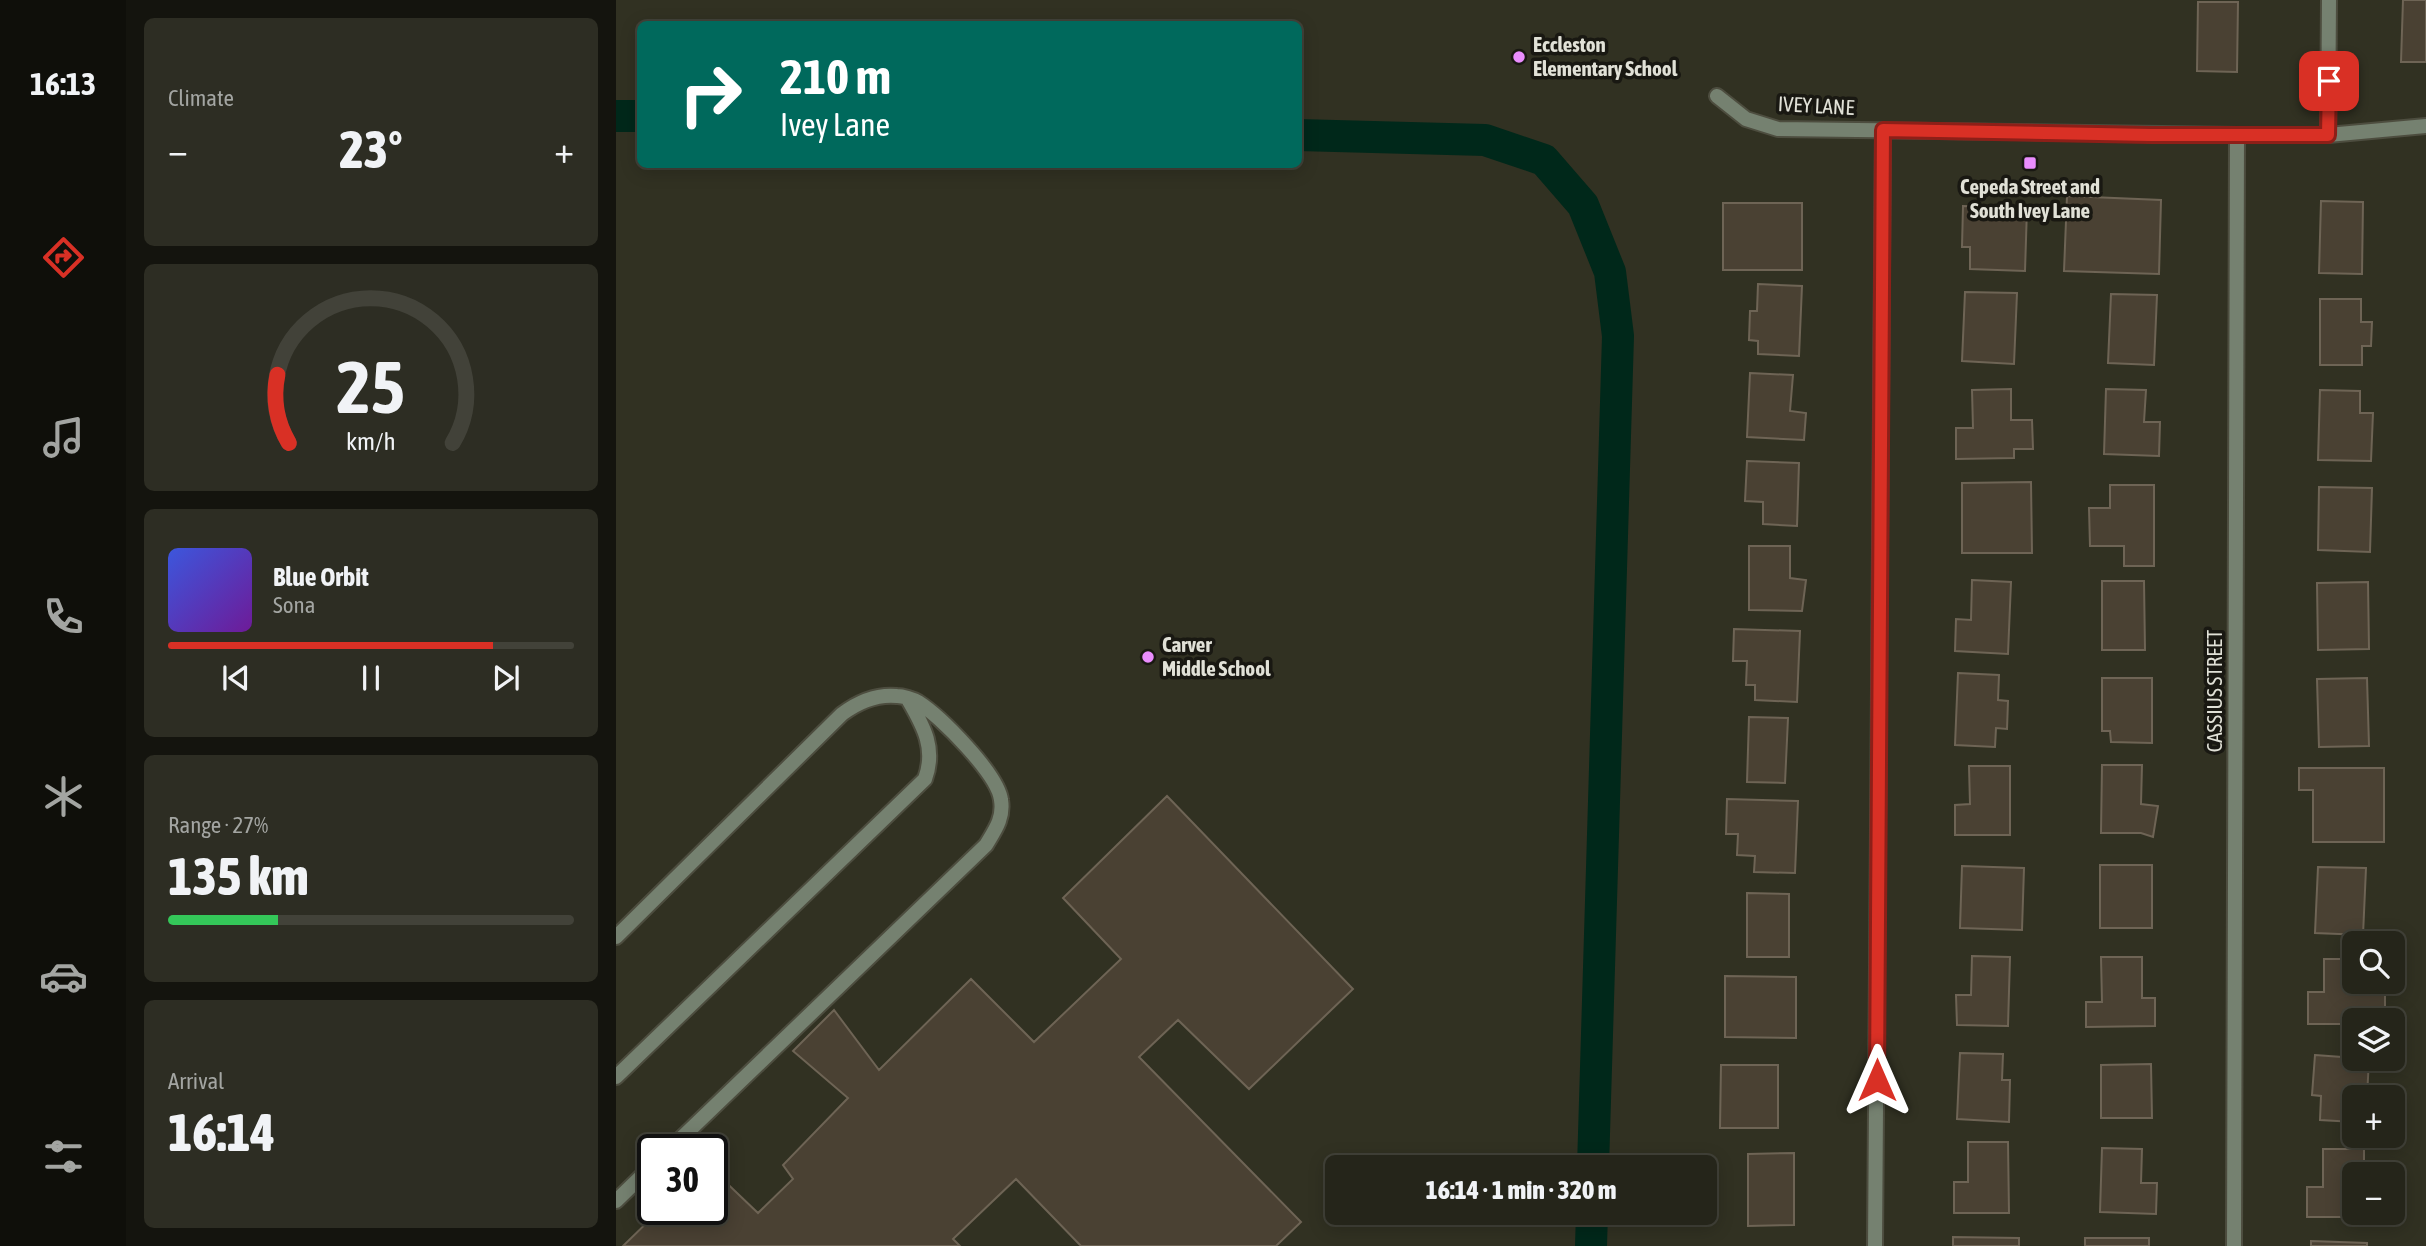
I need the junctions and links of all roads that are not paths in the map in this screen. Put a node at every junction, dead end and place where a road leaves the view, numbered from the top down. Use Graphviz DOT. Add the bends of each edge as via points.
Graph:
graph roads {
  1 [pos="2329,0"];
  2 [pos="1717,96"];
  3 [pos="2426,126"];
  4 [pos="1883,130"];
  5 [pos="2237,135"];
  6 [pos="2328,135"];
  7 [pos="908,699"];
  8 [pos="616,937"];
  9 [pos="616,1077"];
  10 [pos="686,1134"];
  11 [pos="637,1181"];
  12 [pos="616,1200"];
  13 [pos="1875,1246"];
  14 [pos="2234,1246"];
  1 -- 6 [label="street"];
  2 -- 4 [label="street, IVEY LANE" via="1746,119 1778,129"];
  3 -- 6 [label="street, IVEY LANE"];
  4 -- 5 [label="street, IVEY LANE"];
  4 -- 13 [label="street"];
  5 -- 6 [label="street, IVEY LANE"];
  5 -- 14 [label="street, CASSIUS STREET"];
  7 -- 8 [label="street" via="868,699 842,714"];
  7 -- 9 [label="street" via="930,748 925,779"];
  7 -- 10 [label="street" via="918,702 958,738 992,776 1001,799 1000,820 986,845"];
  11 -- 12 [label="street"];
}
